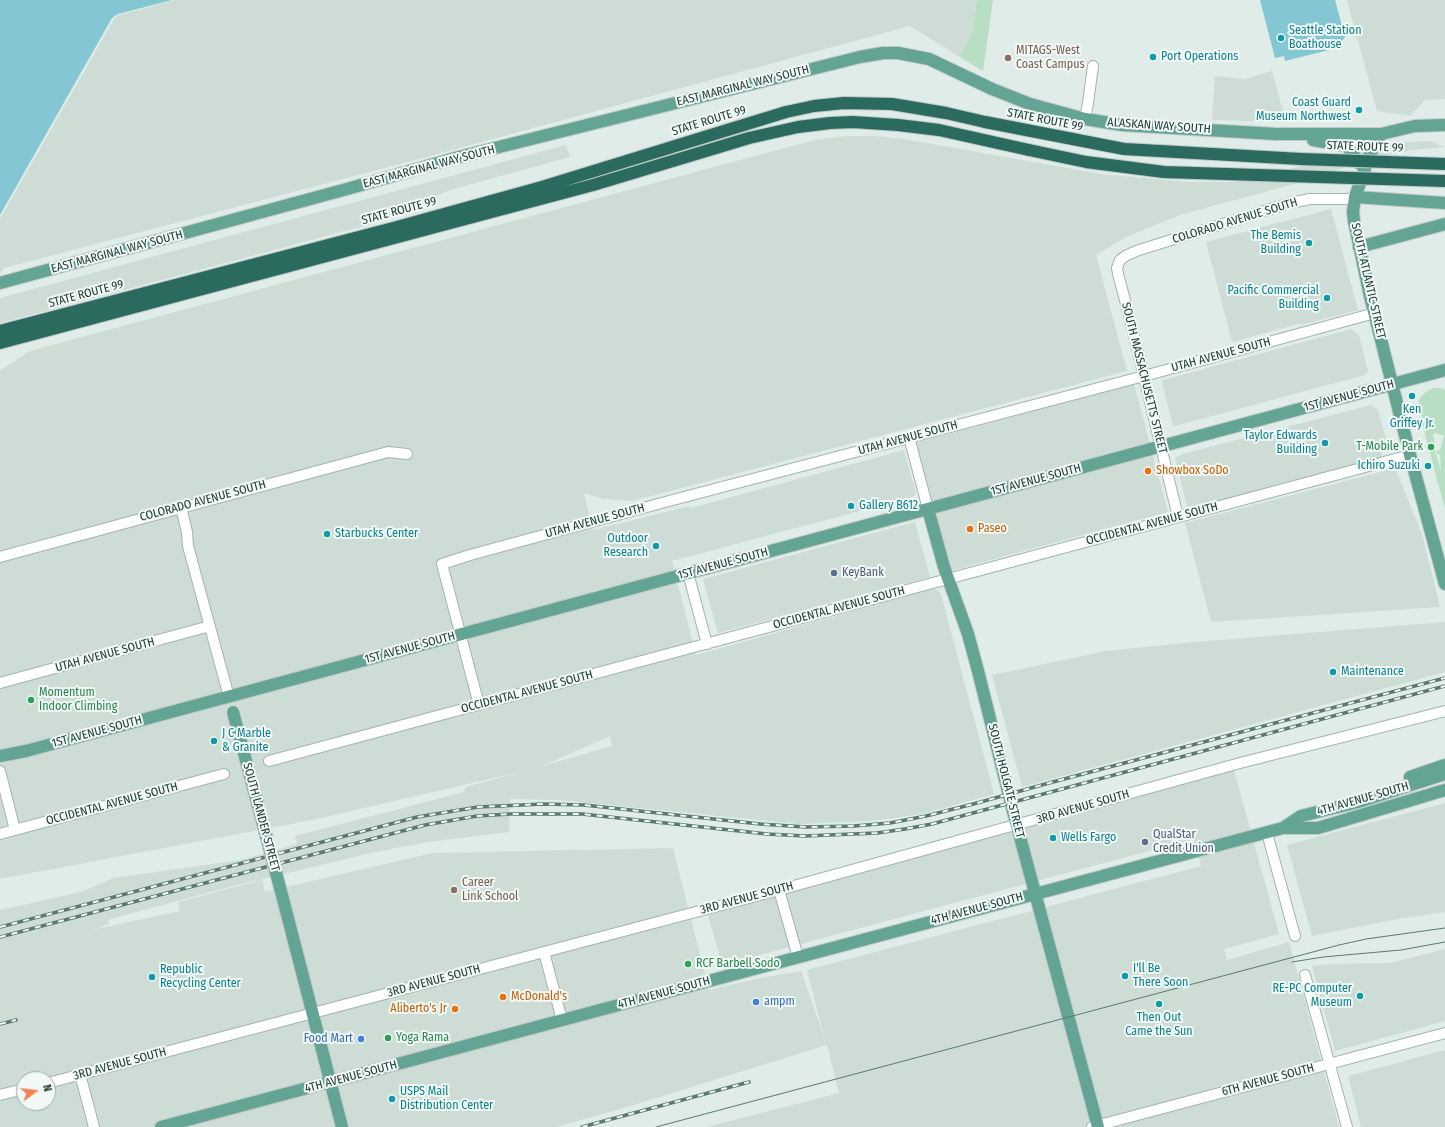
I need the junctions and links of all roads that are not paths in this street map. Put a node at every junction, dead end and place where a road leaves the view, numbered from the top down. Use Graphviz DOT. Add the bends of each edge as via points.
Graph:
graph roads {
  1 [pos="860,57"];
  2 [pos="1094,66"];
  3 [pos="1085,119"];
  4 [pos="1445,125"];
  5 [pos="1276,134"];
  6 [pos="1381,134"];
  7 [pos="1445,164"];
  8 [pos="1365,166"];
  9 [pos="1445,181"];
  10 [pos="1356,197"];
  11 [pos="1445,203"];
  12 [pos="1445,224"];
  13 [pos="1359,247"];
  14 [pos="1119,262"];
  15 [pos="0,283"];
  16 [pos="1375,313"];
  17 [pos="0,331"];
  18 [pos="0,342"];
  19 [pos="1445,370"];
  20 [pos="1144,376"];
  21 [pos="1392,384"];
  22 [pos="909,437"];
  23 [pos="1160,446"];
  24 [pos="407,454"];
  25 [pos="1410,455"];
  26 [pos="181,507"];
  27 [pos="928,509"];
  28 [pos="1178,518"];
  29 [pos="0,557"];
  30 [pos="688,573"];
  31 [pos="948,579"];
  32 [pos="1445,584"];
  33 [pos="210,626"];
  34 [pos="460,634"];
  35 [pos="707,644"];
  36 [pos="0,683"];
  37 [pos="229,697"];
  38 [pos="479,705"];
  39 [pos="1445,711"];
  40 [pos="0,756"];
  41 [pos="269,762"];
  42 [pos="1445,765"];
  43 [pos="0,771"];
  44 [pos="224,774"];
  45 [pos="1445,774"];
  46 [pos="1445,782"];
  47 [pos="1445,790"];
  48 [pos="1338,807"];
  49 [pos="1017,825"];
  50 [pos="1283,828"];
  51 [pos="15,830"];
  52 [pos="1267,832"];
  53 [pos="0,834"];
  54 [pos="779,890"];
  55 [pos="1036,893"];
  56 [pos="1295,936"];
  57 [pos="544,952"];
  58 [pos="798,957"];
  59 [pos="1305,975"];
  60 [pos="312,1013"];
  61 [pos="562,1020"];
  62 [pos="1445,1032"];
  63 [pos="1329,1063"];
  64 [pos="80,1074"];
  65 [pos="56,1081"];
  66 [pos="330,1082"];
  67 [pos="16,1091"];
  68 [pos="0,1095"];
  69 [pos="1095,1126"];
  70 [pos="94,1127"];
  71 [pos="161,1127"];
  72 [pos="342,1127"];
  73 [pos="1347,1127"];
  1 -- 3 [label="main road, ALASKAN WAY SOUTH" via="898,53 929,59 1030,104"];
  1 -- 15 [label="main road, EAST MARGINAL WAY SOUTH" via="459,157"];
  2 -- 3 [label="street"];
  3 -- 5 [label="main road, ALASKAN WAY SOUTH" via="1143,127"];
  4 -- 6 [label="main road, ALASKAN WAY SOUTH" via="1415,126"];
  5 -- 6 [label="main road, ALASKAN WAY SOUTH"];
  5 -- 8 [label="main road" via="1347,146 1359,163"];
  6 -- 8 [label="main road, SOUTH ATLANTIC STREET"];
  7 -- 17 [label="highway, STATE ROUTE 99, bridge" via="1124,149 892,104 844,103 814,106 786,112 542,187"];
  8 -- 10 [label="main road, SOUTH ATLANTIC STREET"];
  9 -- 18 [label="highway, bridge" via="1164,172 1086,162 939,130 891,124 830,123 756,136 593,185"];
  10 -- 11 [label="main road"];
  10 -- 13 [label="main road, SOUTH ATLANTIC STREET" via="1353,212"];
  10 -- 14 [label="street, COLORADO AVENUE SOUTH" via="1310,199 1290,203 1139,250"];
  12 -- 13 [label="main road"];
  13 -- 16 [label="main road, SOUTH ATLANTIC STREET"];
  14 -- 20 [label="street, SOUTH MASSACHUSETTS STREET" via="1118,274"];
  16 -- 20 [label="street, UTAH AVENUE SOUTH"];
  16 -- 21 [label="main road, SOUTH ATLANTIC STREET"];
  19 -- 21 [label="main road, 1ST AVENUE SOUTH"];
  20 -- 22 [label="street, UTAH AVENUE SOUTH"];
  20 -- 23 [label="street, SOUTH MASSACHUSETTS STREET"];
  21 -- 23 [label="main road, 1ST AVENUE SOUTH"];
  21 -- 25 [label="main road, SOUTH ATLANTIC STREET"];
  22 -- 27 [label="street, SOUTH HOLGATE STREET"];
  22 -- 34 [label="street, UTAH AVENUE SOUTH" via="442,564"];
  23 -- 27 [label="main road, 1ST AVENUE SOUTH"];
  23 -- 28 [label="street, SOUTH MASSACHUSETTS STREET"];
  24 -- 26 [label="street, COLORADO AVENUE SOUTH" via="388,452"];
  25 -- 28 [label="street, OCCIDENTAL AVENUE SOUTH"];
  25 -- 32 [label="main road, SOUTH ATLANTIC STREET"];
  26 -- 29 [label="street, COLORADO AVENUE SOUTH"];
  26 -- 33 [label="street, SOUTH LANDER STREET" via="188,546"];
  27 -- 30 [label="main road, 1ST AVENUE SOUTH"];
  27 -- 31 [label="main road, SOUTH HOLGATE STREET"];
  28 -- 31 [label="street, OCCIDENTAL AVENUE SOUTH"];
  30 -- 34 [label="main road, 1ST AVENUE SOUTH"];
  30 -- 35 [label="street"];
  31 -- 35 [label="street, OCCIDENTAL AVENUE SOUTH"];
  31 -- 49 [label="main road, SOUTH HOLGATE STREET" via="968,634"];
  33 -- 36 [label="street, UTAH AVENUE SOUTH"];
  33 -- 37 [label="street, SOUTH LANDER STREET"];
  34 -- 37 [label="main road, 1ST AVENUE SOUTH"];
  34 -- 38 [label="street"];
  35 -- 38 [label="street, OCCIDENTAL AVENUE SOUTH"];
  37 -- 40 [label="main road, 1ST AVENUE SOUTH"];
  37 -- 60 [label="main road, SOUTH LANDER STREET, bridge"];
  38 -- 41 [label="street, OCCIDENTAL AVENUE SOUTH"];
  39 -- 49 [label="street, 3RD AVENUE SOUTH" via="1240,763"];
  42 -- 48 [label="main road" via="1356,795"];
  43 -- 51 [label="street"];
  44 -- 51 [label="street, OCCIDENTAL AVENUE SOUTH"];
  45 -- 48 [label="main road, 4TH AVENUE SOUTH"];
  46 -- 50 [label="main road" via="1316,822"];
  47 -- 50 [label="main road, 4TH AVENUE SOUTH" via="1318,828"];
  48 -- 50 [label="main road, 4TH AVENUE SOUTH" via="1301,816"];
  49 -- 54 [label="street, 3RD AVENUE SOUTH"];
  49 -- 55 [label="main road, SOUTH HOLGATE STREET"];
  50 -- 52 [label="main road, 4TH AVENUE SOUTH"];
  51 -- 53 [label="street, OCCIDENTAL AVENUE SOUTH"];
  52 -- 55 [label="main road, 4TH AVENUE SOUTH"];
  52 -- 56 [label="street"];
  54 -- 57 [label="street, 3RD AVENUE SOUTH"];
  54 -- 58 [label="street"];
  55 -- 58 [label="main road, 4TH AVENUE SOUTH"];
  55 -- 69 [label="main road, SOUTH HOLGATE STREET"];
  57 -- 60 [label="street, 3RD AVENUE SOUTH"];
  57 -- 61 [label="street"];
  58 -- 61 [label="main road, 4TH AVENUE SOUTH"];
  59 -- 63 [label="street"];
  60 -- 64 [label="street, 3RD AVENUE SOUTH"];
  60 -- 66 [label="main road, SOUTH LANDER STREET"];
  61 -- 66 [label="main road, 4TH AVENUE SOUTH"];
  62 -- 63 [label="street, 6TH AVENUE SOUTH"];
  63 -- 69 [label="street, 6TH AVENUE SOUTH"];
  63 -- 73 [label="street"];
  64 -- 65 [label="street, 3RD AVENUE SOUTH"];
  64 -- 70 [label="street"];
  66 -- 71 [label="main road, 4TH AVENUE SOUTH"];
  66 -- 72 [label="main road, SOUTH LANDER STREET"];
  67 -- 68 [label="street"];
}
